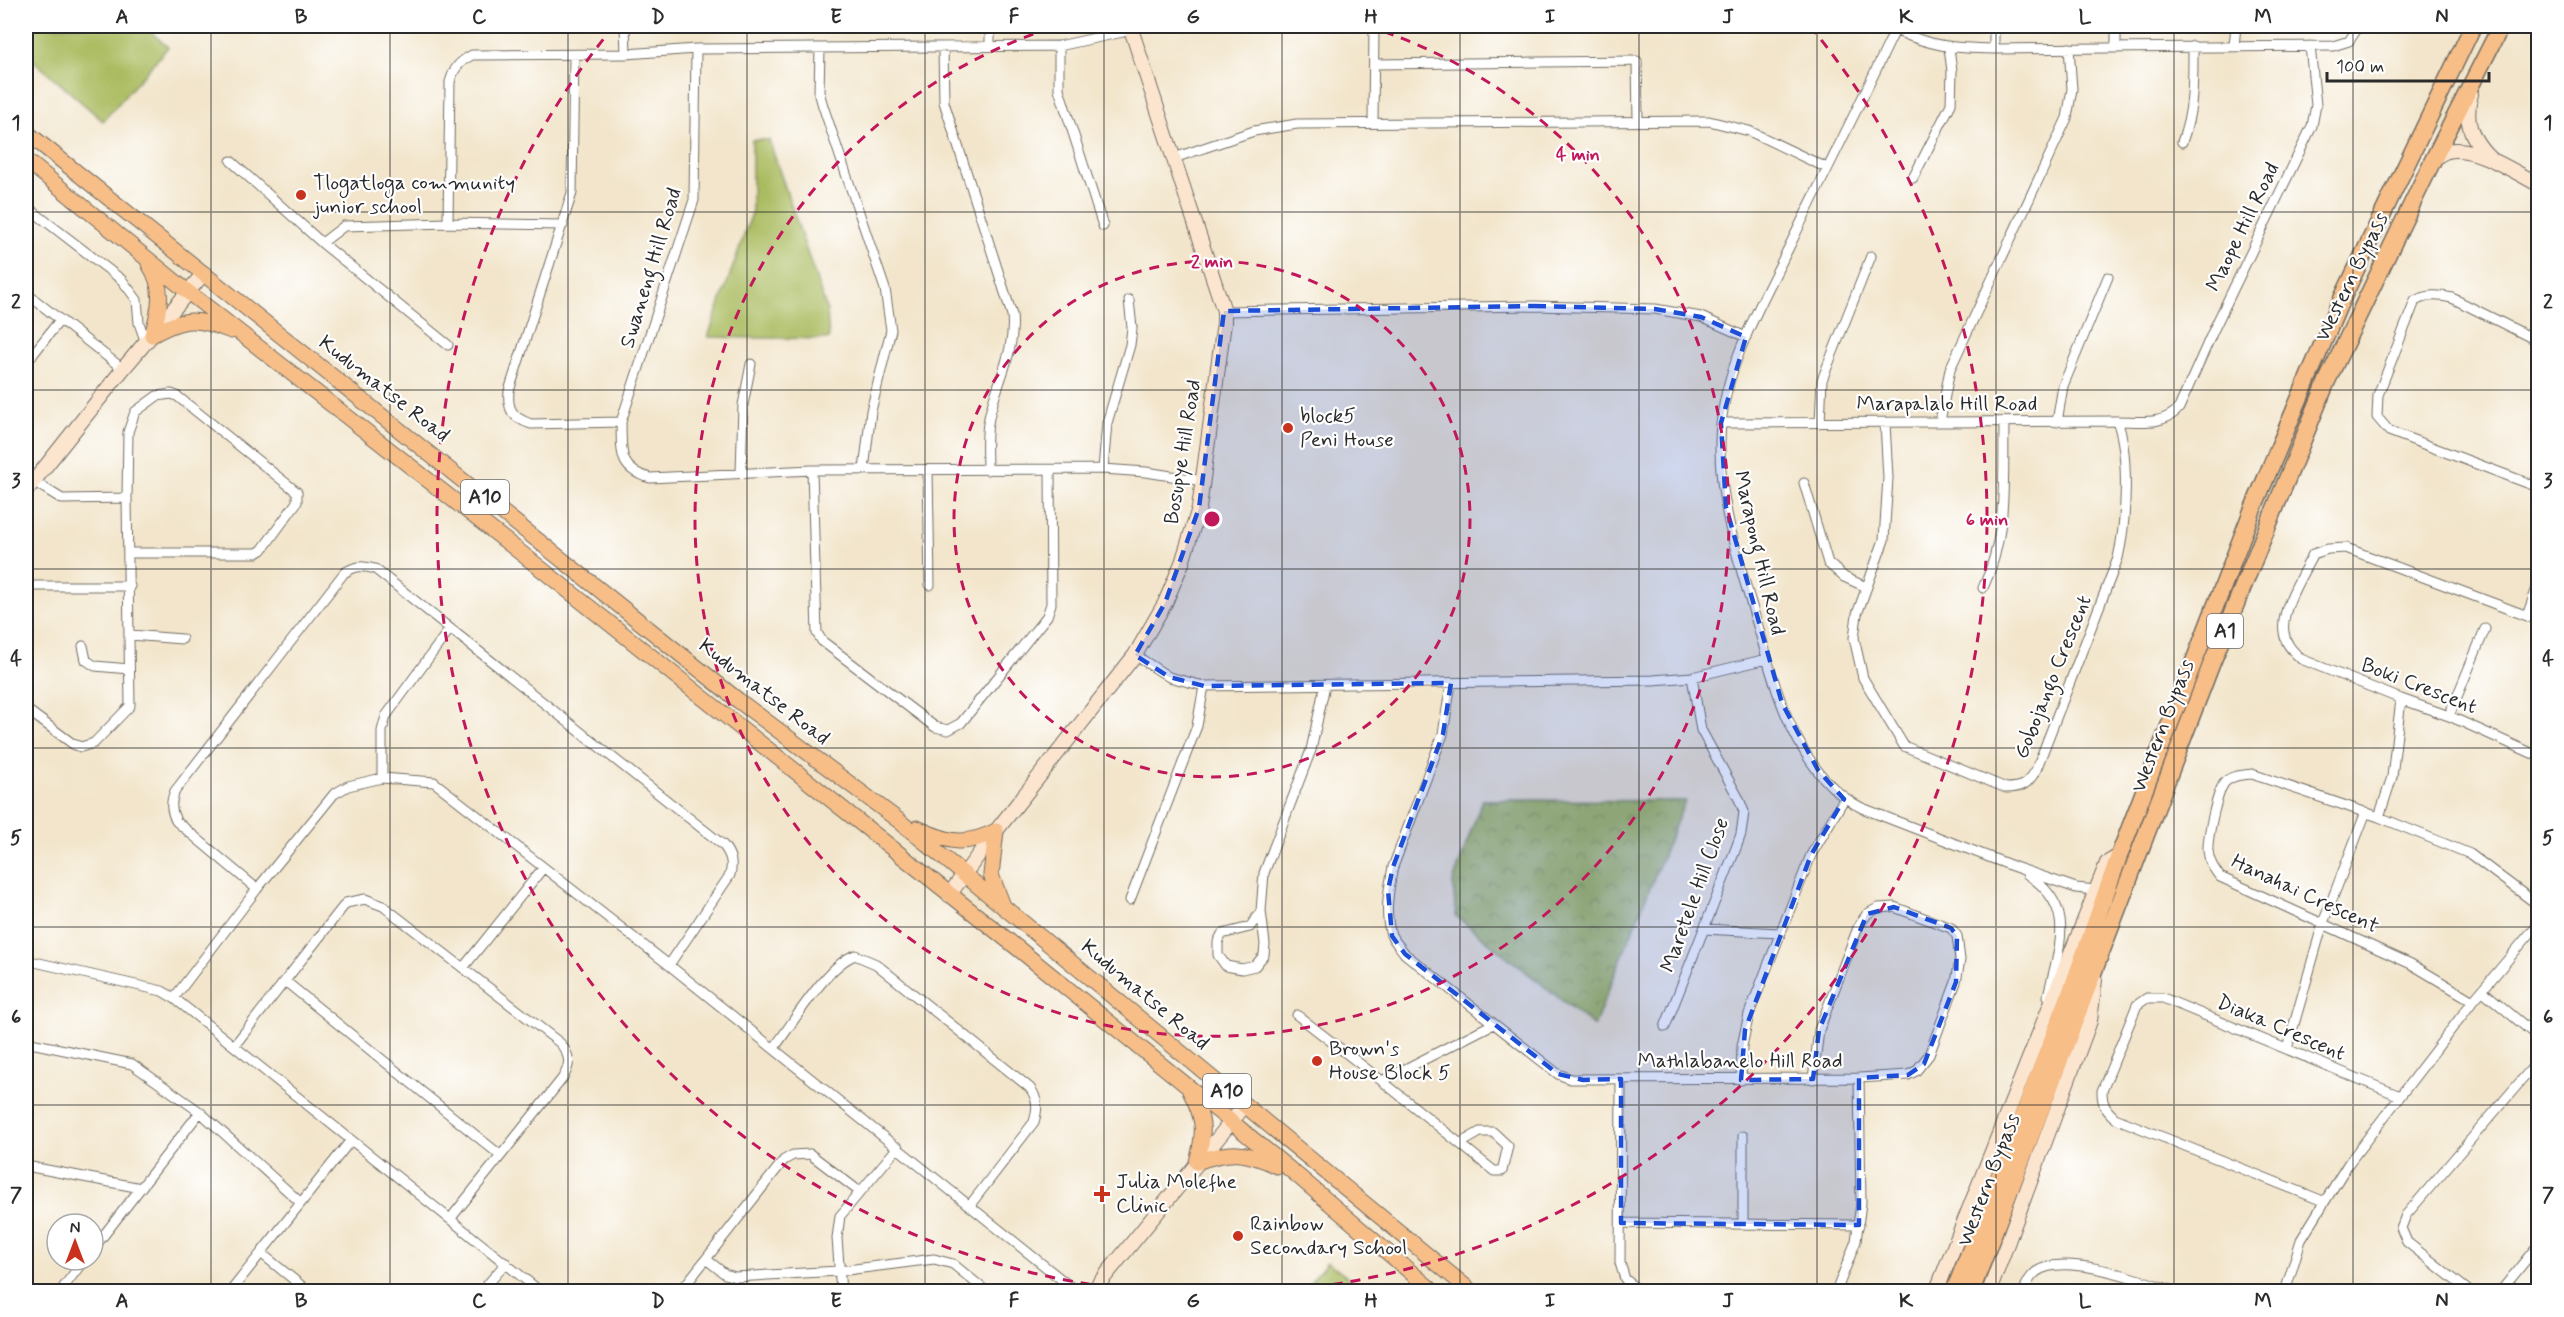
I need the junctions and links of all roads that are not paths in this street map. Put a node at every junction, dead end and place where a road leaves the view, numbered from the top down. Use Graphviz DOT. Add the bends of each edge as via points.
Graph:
graph roads {
  1 [pos="625,26"];
  2 [pos="990,26"];
  3 [pos="1374,26"];
  4 [pos="1994,26"];
  5 [pos="2116,26"];
  6 [pos="2236,26"];
  7 [pos="2359,26"];
  8 [pos="2473,26"];
  9 [pos="2501,26"];
  10 [pos="1131,28"];
  11 [pos="1896,28"];
  12 [pos="990,46"];
  13 [pos="1059,46"];
  14 [pos="2193,46"];
  15 [pos="2234,46"];
  16 [pos="2310,46"];
  17 [pos="943,47"];
  18 [pos="2116,47"];
  19 [pos="1949,48"];
  20 [pos="2069,48"];
  21 [pos="696,49"];
  22 [pos="820,49"];
  23 [pos="1994,49"];
  24 [pos="626,54"];
  25 [pos="574,55"];
  26 [pos="1374,64"];
  27 [pos="2481,66"];
  28 [pos="1638,121"];
  29 [pos="1373,123"];
  30 [pos="26,132"];
  31 [pos="2182,142"];
  32 [pos="1174,158"];
  33 [pos="26,160"];
  34 [pos="2433,160"];
  35 [pos="231,161"];
  36 [pos="2493,161"];
  37 [pos="1827,168"];
  38 [pos="1913,178"];
  39 [pos="2538,184"];
  40 [pos="26,206"];
  41 [pos="448,223"];
  42 [pos="563,225"];
  43 [pos="1103,226"];
  44 [pos="322,243"];
  45 [pos="138,249"];
  46 [pos="1871,256"];
  47 [pos="204,273"];
  48 [pos="2108,277"];
  49 [pos="26,292"];
  50 [pos="188,292"];
  51 [pos="1129,300"];
  52 [pos="1224,312"];
  53 [pos="60,320"];
  54 [pos="1746,337"];
  55 [pos="149,339"];
  56 [pos="2538,341"];
  57 [pos="255,343"];
  58 [pos="447,345"];
  59 [pos="26,363"];
  60 [pos="752,364"];
  61 [pos="123,369"];
  62 [pos="2172,417"];
  63 [pos="2117,421"];
  64 [pos="621,422"];
  65 [pos="1940,422"];
  66 [pos="2004,422"];
  67 [pos="2057,422"];
  68 [pos="1721,423"];
  69 [pos="1820,423"];
  70 [pos="1885,423"];
  71 [pos="1103,469"];
  72 [pos="812,470"];
  73 [pos="864,470"];
  74 [pos="928,470"];
  75 [pos="987,470"];
  76 [pos="1050,470"];
  77 [pos="741,473"];
  78 [pos="1203,481"];
  79 [pos="1804,483"];
  80 [pos="29,486"];
  81 [pos="2538,487"];
  82 [pos="126,498"];
  83 [pos="129,553"];
  84 [pos="930,585"];
  85 [pos="2538,585"];
  86 [pos="26,586"];
  87 [pos="130,586"];
  88 [pos="1866,587"];
  89 [pos="1983,588"];
  90 [pos="2527,616"];
  91 [pos="2538,620"];
  92 [pos="2485,629"];
  93 [pos="449,630"];
  94 [pos="130,635"];
  95 [pos="182,639"];
  96 [pos="83,646"];
  97 [pos="1135,655"];
  98 [pos="1767,659"];
  99 [pos="129,669"];
  100 [pos="1692,677"];
  101 [pos="1451,683"];
  102 [pos="1325,685"];
  103 [pos="1204,686"];
  104 [pos="2401,699"];
  105 [pos="26,709"];
  106 [pos="2449,716"];
  107 [pos="2538,756"];
  108 [pos="382,778"];
  109 [pos="1844,799"];
  110 [pos="2366,813"];
  111 [pos="2379,817"];
  112 [pos="898,820"];
  113 [pos="996,831"];
  114 [pos="2119,856"];
  115 [pos="2015,867"];
  116 [pos="543,868"];
  117 [pos="965,874"];
  118 [pos="256,889"];
  119 [pos="2096,890"];
  120 [pos="949,895"];
  121 [pos="1130,900"];
  122 [pos="1003,905"];
  123 [pos="2538,905"];
  124 [pos="1261,911"];
  125 [pos="2323,923"];
  126 [pos="2538,924"];
  127 [pos="1704,929"];
  128 [pos="1779,933"];
  129 [pos="26,960"];
  130 [pos="669,965"];
  131 [pos="463,968"];
  132 [pos="2096,969"];
  133 [pos="285,981"];
  134 [pos="2483,991"];
  135 [pos="174,998"];
  136 [pos="2473,1001"];
  137 [pos="1296,1015"];
  138 [pos="2044,1016"];
  139 [pos="1492,1024"];
  140 [pos="1665,1027"];
  141 [pos="2538,1037"];
  142 [pos="26,1042"];
  143 [pos="234,1046"];
  144 [pos="774,1048"];
  145 [pos="2287,1049"];
  146 [pos="2538,1060"];
  147 [pos="1813,1078"];
  148 [pos="1858,1078"];
  149 [pos="1621,1079"];
  150 [pos="1741,1080"];
  151 [pos="1382,1081"];
  152 [pos="1188,1086"];
  153 [pos="2400,1096"];
  154 [pos="1245,1105"];
  155 [pos="200,1112"];
  156 [pos="1231,1121"];
  157 [pos="1743,1136"];
  158 [pos="351,1140"];
  159 [pos="1461,1143"];
  160 [pos="898,1148"];
  161 [pos="500,1155"];
  162 [pos="1197,1162"];
  163 [pos="26,1166"];
  164 [pos="1298,1176"];
  165 [pos="141,1188"];
  166 [pos="860,1192"];
  167 [pos="300,1202"];
  168 [pos="2323,1202"];
  169 [pos="970,1205"];
  170 [pos="451,1218"];
  171 [pos="1621,1224"];
  172 [pos="1743,1224"];
  173 [pos="1859,1225"];
  174 [pos="105,1234"];
  175 [pos="2538,1245"];
  176 [pos="261,1253"];
  177 [pos="706,1258"];
  178 [pos="506,1263"];
  179 [pos="839,1271"];
  180 [pos="75,1272"];
  181 [pos="60,1292"];
  182 [pos="230,1292"];
  183 [pos="309,1292"];
  184 [pos="481,1292"];
  185 [pos="541,1292"];
  186 [pos="680,1292"];
  187 [pos="841,1292"];
  188 [pos="987,1292"];
  189 [pos="1077,1292"];
  190 [pos="1092,1292"];
  191 [pos="1434,1292"];
  192 [pos="1472,1292"];
  193 [pos="1640,1292"];
  194 [pos="1836,1292"];
  195 [pos="1935,1292"];
  196 [pos="1954,1292"];
  197 [pos="1971,1292"];
  198 [pos="1989,1292"];
  199 [pos="2024,1292"];
  200 [pos="2177,1292"];
  201 [pos="2285,1292"];
  202 [pos="2470,1292"];
  203 [pos="2500,1292"];
  1 -- 24 [label="street"];
  2 -- 12 [label="street"];
  3 -- 26 [label="street"];
  4 -- 23 [label="street"];
  5 -- 18 [label="street"];
  6 -- 15 [label="street"];
  7 -- 16 [label="street" via="2343,44"];
  8 -- 114 [label="highway, Western Bypass / A1" via="2309,375 2236,550"];
  9 -- 27 [label="highway, Western Bypass / A1"];
  10 -- 13 [label="street"];
  10 -- 32 [label="street, Bosupye Hill Road"];
  11 -- 19 [label="street" via="1918,40"];
  11 -- 37 [label="street, Marapong Hill Road"];
  12 -- 13 [label="street"];
  12 -- 17 [label="street"];
  13 -- 43 [label="street" via="1059,89"];
  14 -- 15 [label="street"];
  14 -- 18 [label="street"];
  14 -- 31 [label="street" via="2193,98"];
  15 -- 16 [label="street"];
  16 -- 62 [label="street, Maope Hill Road" via="2316,105 2312,126"];
  17 -- 22 [label="street"];
  17 -- 75 [label="street" via="944,102 1014,327 1010,353 989,417"];
  18 -- 20 [label="street"];
  19 -- 23 [label="street"];
  19 -- 38 [label="street" via="1951,104"];
  20 -- 23 [label="street"];
  20 -- 65 [label="street" via="2072,89 2067,117 1950,369"];
  21 -- 22 [label="street"];
  21 -- 24 [label="street"];
  21 -- 64 [label="street, Swaneng Hill Road" via="694,200"];
  22 -- 73 [label="street" via="819,92 885,289 891,322 871,411"];
  24 -- 25 [label="street"];
  25 -- 41 [label="street" via="472,56 453,69"];
  25 -- 42 [label="street" via="574,180"];
  26 -- 28 [label="street" via="1637,61"];
  26 -- 29 [label="street"];
  27 -- 34 [label="highway, Western Bypass / A1"];
  27 -- 36 [label="street" via="2467,116 2475,142"];
  28 -- 29 [label="street"];
  28 -- 37 [label="street" via="1709,121 1730,125"];
  29 -- 32 [label="street" via="1275,126"];
  30 -- 47 [label="main road, Kudumatse Road / A10"];
  32 -- 52 [label="street, Bosupye Hill Road"];
  33 -- 45 [label="main road, Kudumatse Road / A10"];
  34 -- 36 [label="street" via="2443,152 2457,150"];
  34 -- 132 [label="highway, Western Bypass / A1" via="2327,381 2211,665"];
  35 -- 44 [label="street"];
  36 -- 39 [label="street"];
  37 -- 54 [label="street, Marapong Hill Road"];
  40 -- 55 [label="street" via="122,280 137,300 139,322"];
  41 -- 42 [label="street"];
  41 -- 44 [label="street" via="344,226"];
  42 -- 64 [label="street" via="508,402 519,420 531,424"];
  44 -- 58 [label="street"];
  45 -- 50 [label="main road, Kudumatse Road / A10"];
  45 -- 55 [label="main road" via="158,279 160,294 160,308"];
  46 -- 69 [label="street" via="1822,380"];
  47 -- 50 [label="street"];
  47 -- 112 [label="main road, Kudumatse Road / A10" via="739,701"];
  48 -- 67 [label="street" via="2063,386"];
  49 -- 53 [label="street"];
  50 -- 55 [label="street"];
  50 -- 57 [label="main road, Kudumatse Road / A10"];
  51 -- 71 [label="street" via="1130,345 1107,423"];
  52 -- 54 [label="street" via="1489,306 1655,309 1701,317"];
  52 -- 78 [label="street, Bosupye Hill Road"];
  53 -- 59 [label="street"];
  53 -- 61 [label="street"];
  54 -- 68 [label="street, Marapong Hill Road"];
  55 -- 57 [label="main road" via="175,322 192,319 230,330"];
  55 -- 61 [label="street"];
  56 -- 81 [label="street" via="2452,298 2424,296 2415,301 2378,395 2377,417 2389,431"];
  57 -- 120 [label="main road, Kudumatse Road / A10"];
  60 -- 77 [label="street" via="743,405"];
  61 -- 80 [label="street"];
  62 -- 63 [label="street, Marapalalo Hill Road"];
  63 -- 67 [label="street, Marapalalo Hill Road"];
  63 -- 88 [label="street, Gobojango Crescent" via="2124,451 2124,530 2120,551 2036,770 2020,788 2006,788 1904,746 1863,678 1857,656 1857,614"];
  64 -- 77 [label="street" via="625,464 639,475 650,478"];
  65 -- 66 [label="street, Marapalalo Hill Road"];
  65 -- 70 [label="street, Marapalalo Hill Road"];
  66 -- 67 [label="street, Marapalalo Hill Road"];
  66 -- 89 [label="street" via="2001,535"];
  68 -- 69 [label="street, Marapalalo Hill Road"];
  68 -- 98 [label="street, Marapong Hill Road" via="1720,470 1726,507"];
  69 -- 70 [label="street, Marapalalo Hill Road"];
  70 -- 88 [label="street" via="1886,528 1881,553"];
  71 -- 76 [label="street"];
  71 -- 78 [label="street"];
  72 -- 73 [label="street"];
  72 -- 76 [label="street" via="817,633 822,641 935,727 948,730 962,723 1047,616 1053,593"];
  72 -- 77 [label="street"];
  73 -- 74 [label="street"];
  74 -- 75 [label="street"];
  74 -- 84 [label="street"];
  75 -- 76 [label="street"];
  78 -- 97 [label="street, Bosupye Hill Road" via="1182,563 1165,603"];
  79 -- 88 [label="street" via="1828,563 1844,577"];
  80 -- 82 [label="street" via="62,499"];
  82 -- 83 [label="street"];
  82 -- 83 [label="street" via="130,422 135,412 157,396 171,394 294,488 298,497 257,553"];
  83 -- 87 [label="street"];
  85 -- 90 [label="street"];
  86 -- 87 [label="street"];
  87 -- 94 [label="street"];
  90 -- 91 [label="street"];
  90 -- 104 [label="street, Boki Crescent" via="2346,548 2313,554 2284,616 2283,633 2289,647 2301,659"];
  92 -- 106 [label="street"];
  93 -- 108 [label="street" via="386,716 382,730"];
  93 -- 118 [label="street" via="375,569 353,567 344,573 175,791 171,801 176,821"];
  93 -- 130 [label="street" via="728,851 733,865 730,875"];
  94 -- 95 [label="street"];
  94 -- 99 [label="street"];
  96 -- 99 [label="street" via="86,660 95,666"];
  97 -- 103 [label="street" via="1169,677"];
  97 -- 113 [label="street, Bosupye Hill Road"];
  98 -- 100 [label="street"];
  98 -- 109 [label="street, Marapong Hill Road" via="1793,730 1818,770"];
  99 -- 105 [label="street" via="128,711 94,743 81,747 73,744"];
  100 -- 101 [label="street"];
  100 -- 127 [label="street, Maretele Hill Close" via="1701,730 1744,812 1741,834"];
  101 -- 102 [label="street"];
  101 -- 139 [label="street, Mathlabanelo Hill Road" via="1443,734 1393,867 1388,915 1392,936 1405,954"];
  102 -- 103 [label="street"];
  102 -- 124 [label="street" via="1311,750 1264,873"];
  103 -- 121 [label="street" via="1197,726"];
  104 -- 106 [label="street, Boki Crescent"];
  104 -- 111 [label="street" via="2392,777"];
  106 -- 107 [label="street, Boki Crescent"];
  108 -- 116 [label="street" via="434,782"];
  108 -- 118 [label="street" via="348,786 334,794"];
  109 -- 115 [label="street, Marapong Hill Road"];
  109 -- 128 [label="street" via="1822,832"];
  110 -- 111 [label="street"];
  110 -- 125 [label="street"];
  110 -- 125 [label="street, Hanahai Crescent" via="2252,774 2238,775 2225,782 2217,800 2208,849 2211,865 2220,877"];
  111 -- 123 [label="street" via="2470,854"];
  112 -- 113 [label="main road" via="955,842 977,840"];
  112 -- 117 [label="main road, Kudumatse Road / A10"];
  113 -- 117 [label="street, Bosupye Hill Road"];
  113 -- 122 [label="main road" via="991,875"];
  114 -- 119 [label="street" via="2107,864"];
  114 -- 196 [label="highway, Western Bypass / A1" via="2070,994"];
  115 -- 119 [label="street, Marapong Hill Road" via="2076,888"];
  115 -- 138 [label="street" via="2049,894 2061,916 2060,942"];
  116 -- 130 [label="street"];
  116 -- 131 [label="street"];
  117 -- 120 [label="street, Bosupye Hill Road"];
  117 -- 122 [label="main road, Kudumatse Road / A10"];
  118 -- 135 [label="street"];
  119 -- 138 [label="street"];
  120 -- 152 [label="main road, Kudumatse Road / A10"];
  122 -- 154 [label="main road, Kudumatse Road / A10"];
  124 -- 124 [label="street" via="1264,955 1255,966 1226,966 1218,955 1222,934 1250,927"];
  125 -- 136 [label="street, Hanahai Crescent" via="2411,964"];
  125 -- 145 [label="street"];
  126 -- 134 [label="street"];
  127 -- 128 [label="street"];
  127 -- 140 [label="street, Maretele Hill Close"];
  128 -- 150 [label="street" via="1745,1030"];
  129 -- 135 [label="street" via="162,991"];
  130 -- 144 [label="street"];
  131 -- 133 [label="street" via="383,906 357,899 346,903"];
  131 -- 161 [label="street" via="560,1044 569,1058 569,1069 562,1079"];
  132 -- 197 [label="highway, Western Bypass / A1"];
  132 -- 198 [label="street" via="2090,1022"];
  133 -- 143 [label="street"];
  133 -- 161 [label="street"];
  134 -- 136 [label="street"];
  134 -- 141 [label="street"];
  135 -- 143 [label="street"];
  136 -- 153 [label="street"];
  137 -- 151 [label="street"];
  138 -- 195 [label="street"];
  139 -- 149 [label="street, Mathlabanelo Hill Road" via="1558,1074 1584,1080"];
  139 -- 151 [label="street"];
  142 -- 155 [label="street" via="132,1064"];
  143 -- 158 [label="street"];
  144 -- 160 [label="street"];
  144 -- 169 [label="street" via="844,959 864,957 884,971 1035,1096 1038,1110 1034,1122"];
  145 -- 153 [label="street, Diaka Crescent"];
  145 -- 168 [label="street, Diaka Crescent" via="2163,998 2147,998 2137,1005 2102,1091 2102,1103 2115,1118"];
  146 -- 202 [label="street" via="2406,1215 2401,1228 2407,1242"];
  147 -- 148 [label="street, Mathlabanelo Hill Road"];
  147 -- 148 [label="street, Mathlabanelo Hill Road" via="1820,1030 1859,925 1867,914 1878,908 1894,907 1951,928 1959,945 1956,982 1929,1056 1908,1075"];
  147 -- 150 [label="street, Mathlabanelo Hill Road"];
  148 -- 173 [label="street" via="1862,1203"];
  149 -- 150 [label="street, Mathlabanelo Hill Road"];
  149 -- 171 [label="street"];
  151 -- 159 [label="street"];
  152 -- 156 [label="main road, Kudumatse Road / A10"];
  152 -- 162 [label="main road" via="1203,1126"];
  153 -- 168 [label="street"];
  154 -- 156 [label="street"];
  154 -- 192 [label="main road, Kudumatse Road / A10"];
  155 -- 165 [label="street"];
  155 -- 167 [label="street"];
  156 -- 162 [label="street"];
  156 -- 164 [label="main road, Kudumatse Road / A10"];
  157 -- 172 [label="street"];
  158 -- 167 [label="street"];
  158 -- 170 [label="street"];
  159 -- 159 [label="street" via="1494,1172 1502,1171 1508,1146 1493,1131 1480,1132"];
  160 -- 166 [label="street"];
  160 -- 169 [label="street"];
  161 -- 170 [label="street"];
  162 -- 164 [label="main road" via="1225,1153 1240,1153 1261,1158"];
  162 -- 190 [label="street"];
  163 -- 165 [label="street"];
  164 -- 191 [label="main road, Kudumatse Road / A10"];
  165 -- 174 [label="street"];
  166 -- 177 [label="street" via="810,1154 793,1155 784,1160"];
  166 -- 179 [label="street" via="840,1216"];
  167 -- 176 [label="street"];
  168 -- 201 [label="street" via="2301,1240"];
  169 -- 189 [label="street"];
  170 -- 178 [label="street"];
  171 -- 172 [label="street"];
  171 -- 193 [label="street" via="1620,1263 1625,1279"];
  172 -- 173 [label="street"];
  173 -- 194 [label="street"];
  175 -- 203 [label="street"];
  176 -- 182 [label="street"];
  176 -- 183 [label="street"];
  177 -- 179 [label="street" via="724,1274 735,1277"];
  177 -- 186 [label="street"];
  178 -- 184 [label="street"];
  178 -- 185 [label="street"];
  179 -- 187 [label="street"];
  179 -- 188 [label="street" via="934,1258 953,1264"];
  180 -- 181 [label="street"];
  199 -- 200 [label="street" via="2036,1272 2063,1264"];
}
